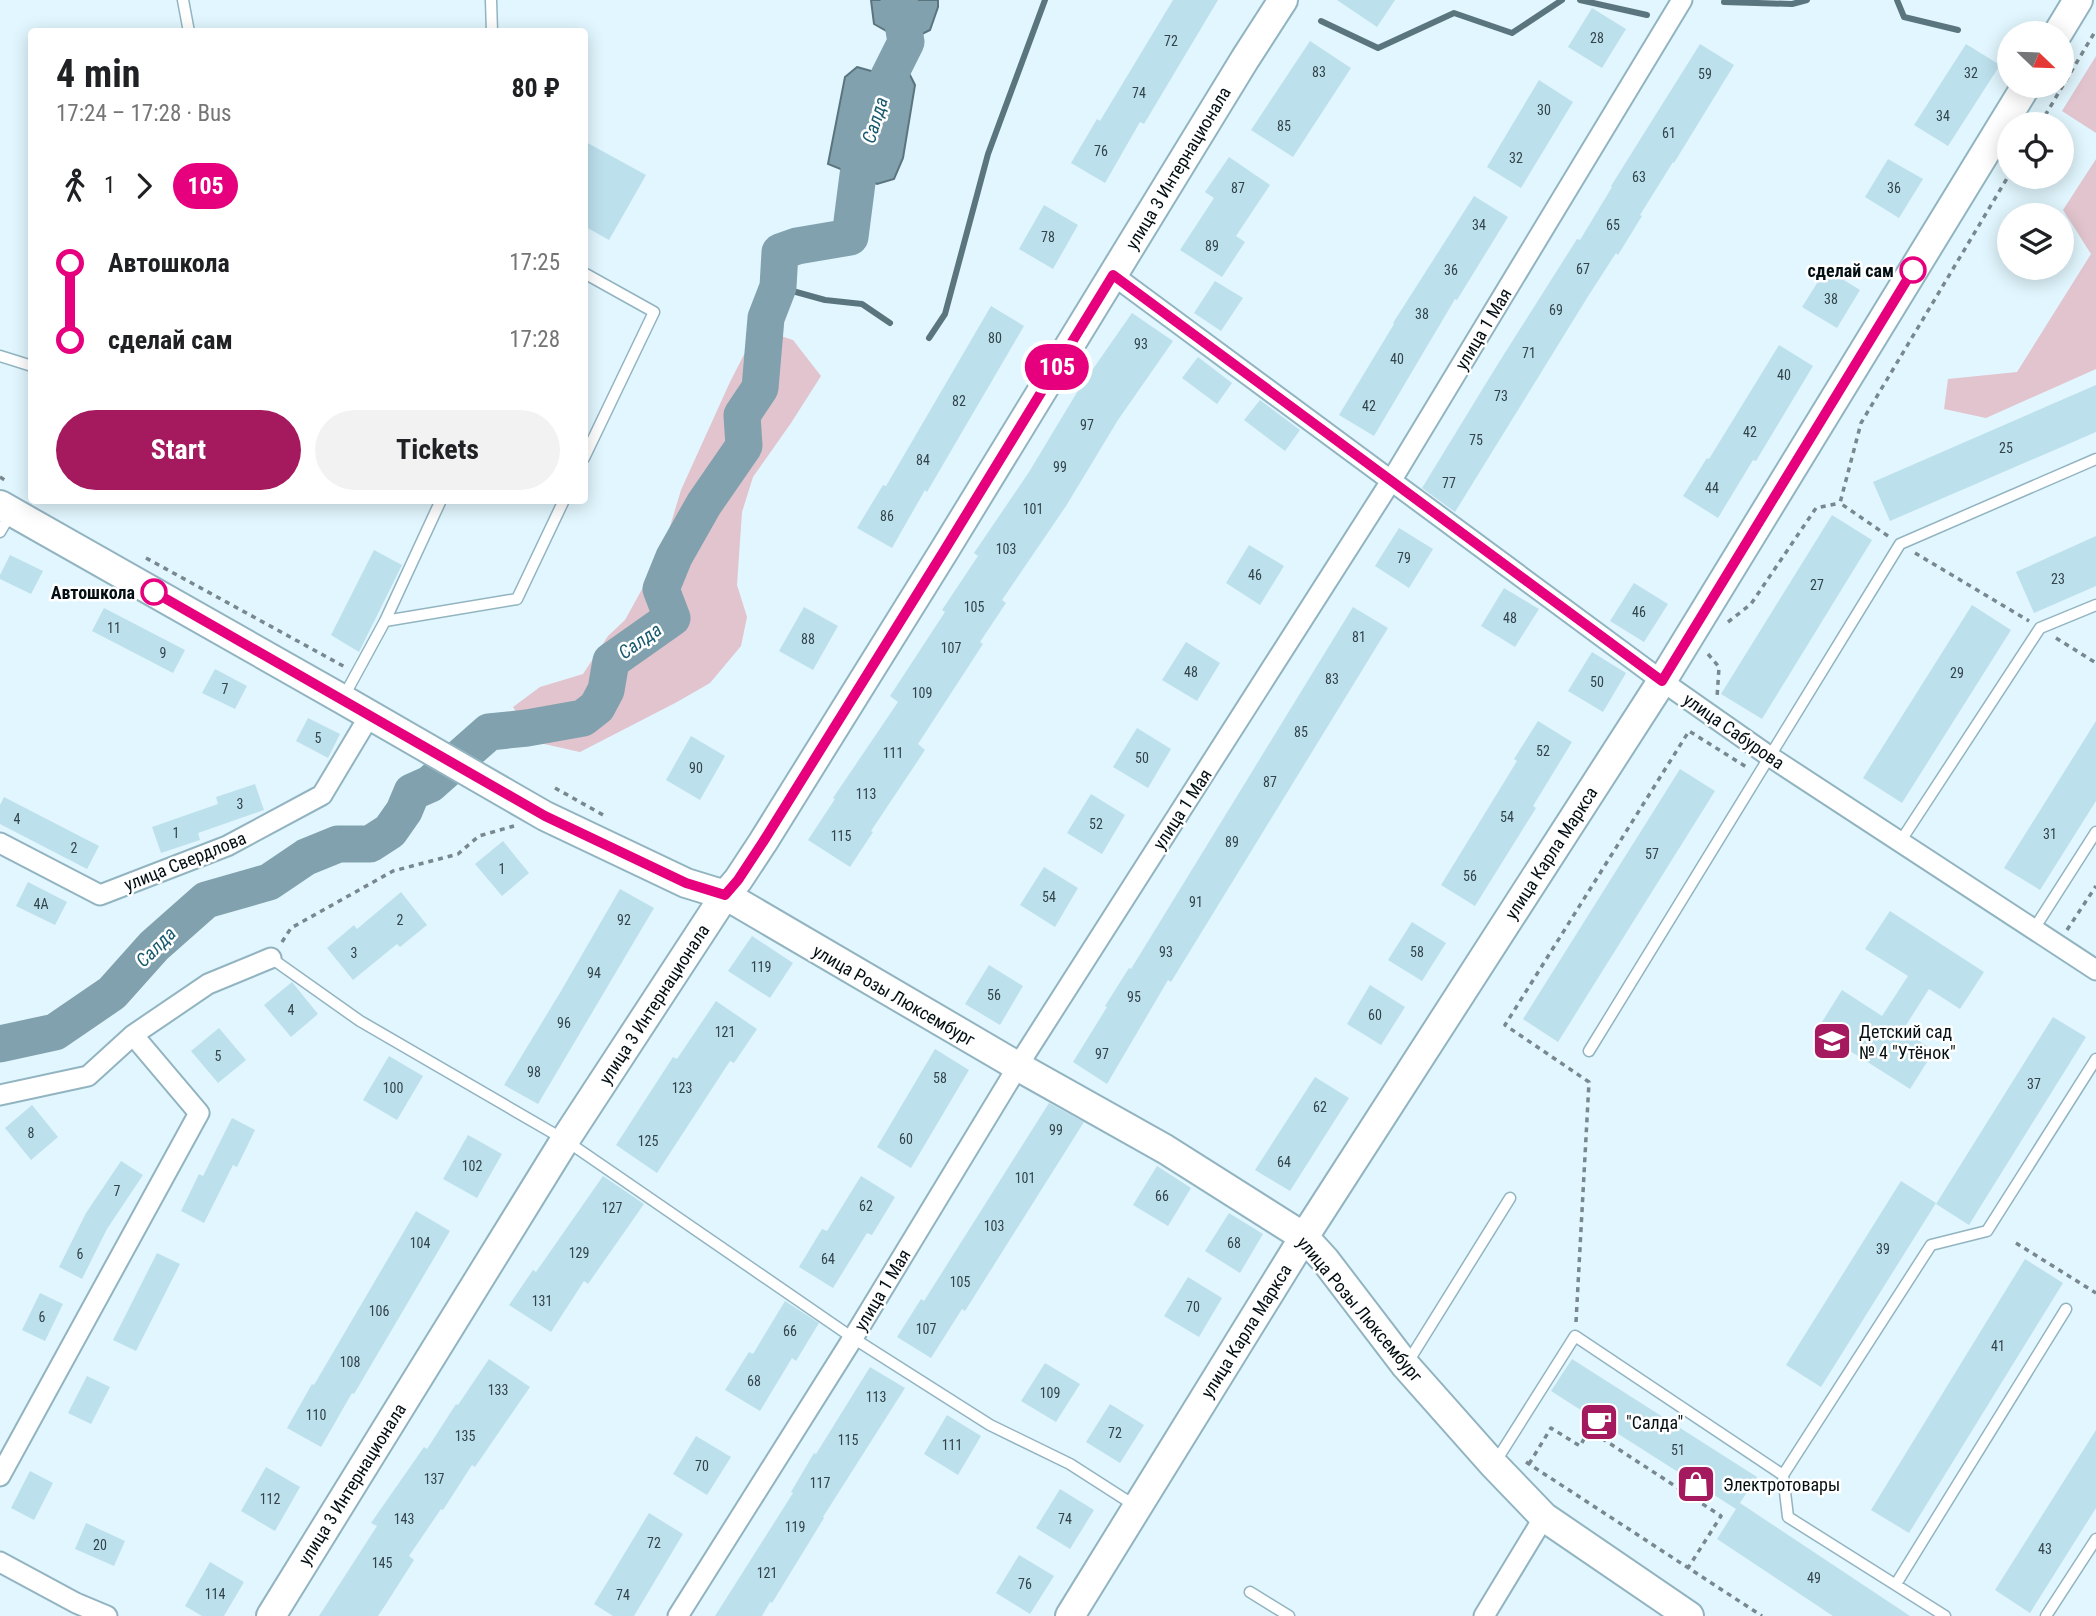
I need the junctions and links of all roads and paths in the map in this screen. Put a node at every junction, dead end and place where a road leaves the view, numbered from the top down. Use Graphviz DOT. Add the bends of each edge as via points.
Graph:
graph roads {
  1 [pos="183,0"];
  2 [pos="491,0"];
  3 [pos="1283,0"];
  4 [pos="1682,0"];
  5 [pos="2078,0"];
  6 [pos="2065,21"];
  7 [pos="188,28"];
  8 [pos="492,28"];
  9 [pos="2096,30"];
  10 [pos="2019,98"];
  11 [pos="2046,112"];
  12 [pos="2001,189"];
  13 [pos="588,275"];
  14 [pos="1113,275"];
  15 [pos="0,356"];
  16 [pos="28,365"];
  17 [pos="588,450"];
  18 [pos="2096,459"];
  19 [pos="1391,481"];
  20 [pos="1840,503"];
  21 [pos="439,504"];
  22 [pos="562,504"];
  23 [pos="4,516"];
  24 [pos="1900,544"];
  25 [pos="139,554"];
  26 [pos="2096,605"];
  27 [pos="385,621"];
  28 [pos="2040,628"];
  29 [pos="1720,629"];
  30 [pos="2096,663"];
  31 [pos="356,674"];
  32 [pos="1662,681"];
  33 [pos="342,699"];
  34 [pos="370,715"];
  35 [pos="1769,756"];
  36 [pos="1758,775"];
  37 [pos="545,816"];
  38 [pos="2096,832"];
  39 [pos="1900,842"];
  40 [pos="0,843"];
  41 [pos="2096,886"];
  42 [pos="725,895"];
  43 [pos="2034,929"];
  44 [pos="2066,932"];
  45 [pos="271,958"];
  46 [pos="2096,970"];
  47 [pos="133,1035"];
  48 [pos="1589,1051"];
  49 [pos="2096,1059"];
  50 [pos="1019,1067"];
  51 [pos="0,1095"];
  52 [pos="565,1140"];
  53 [pos="1510,1198"];
  54 [pos="1304,1237"];
  55 [pos="2016,1243"];
  56 [pos="2096,1293"];
  57 [pos="2066,1309"];
  58 [pos="1575,1336"];
  59 [pos="853,1338"];
  60 [pos="1406,1366"];
  61 [pos="1499,1456"];
  62 [pos="1529,1464"];
  63 [pos="1783,1475"];
  64 [pos="0,1476"];
  65 [pos="1137,1507"];
  66 [pos="1544,1517"];
  67 [pos="2096,1539"];
  68 [pos="0,1562"];
  69 [pos="1688,1568"];
  70 [pos="1895,1584"];
  71 [pos="1250,1592"];
  72 [pos="107,1616"];
  73 [pos="271,1616"];
  74 [pos="678,1616"];
  75 [pos="1070,1616"];
  76 [pos="1289,1616"];
  77 [pos="1484,1616"];
  78 [pos="1689,1616"];
  79 [pos="1762,1616"];
  80 [pos="1945,1616"];
  81 [pos="2046,1616"];
  1 -- 7 [label="lane"];
  2 -- 8 [label="lane"];
  3 -- 14 [label="street, улица 3 Интернационала"];
  4 -- 19 [label="street, улица 1 Мая"];
  5 -- 6 [label="street"];
  9 -- 11 [label="path"];
  10 -- 32 [label="street, улица Карла Маркса"];
  12 -- 20 [label="path" via="1861,423"];
  13 -- 17 [label="lane" via="654,312"];
  14 -- 19 [label="street, улица Сабурова"];
  14 -- 42 [label="street, улица 3 Интернационала" via="770,830"];
  15 -- 16 [label="lane"];
  18 -- 24 [label="lane"];
  19 -- 32 [label="street, улица Сабурова"];
  19 -- 50 [label="street, улица 1 Мая"];
  20 -- 24 [label="path"];
  20 -- 29 [label="path" via="1816,508 1751,604"];
  21 -- 27 [label="lane"];
  22 -- 27 [label="lane" via="517,599"];
  23 -- 33 [label="street, улица Розы Люксембург"];
  24 -- 28 [label="path"];
  24 -- 35 [label="lane"];
  25 -- 31 [label="path"];
  26 -- 28 [label="lane"];
  27 -- 31 [label="lane"];
  28 -- 30 [label="path"];
  28 -- 39 [label="lane"];
  31 -- 33 [label="lane"];
  32 -- 35 [label="street, улица Сабурова"];
  32 -- 54 [label="street, улица Карла Маркса"];
  33 -- 34 [label="street, улица Розы Люксембург"];
  34 -- 37 [label="street, улица Розы Люксембург"];
  34 -- 40 [label="street, улица Свердлова" via="322,795 228,846 100,895"];
  35 -- 36 [label="lane"];
  35 -- 39 [label="street, улица Сабурова"];
  36 -- 48 [label="lane"];
  36 -- 58 [label="path" via="1689,731 1505,1025 1589,1082"];
  37 -- 42 [label="street, улица Розы Люксембург" via="686,883"];
  37 -- 45 [label="path" via="479,836 458,854 393,871 291,929"];
  38 -- 43 [label="lane"];
  39 -- 43 [label="street, улица Сабурова"];
  41 -- 44 [label="path"];
  42 -- 50 [label="street, улица Розы Люксембург"];
  42 -- 52 [label="street, улица 3 Интернационала"];
  43 -- 46 [label="street, улица Сабурова"];
  45 -- 47 [label="street" via="208,984"];
  45 -- 52 [label="lane" via="360,1021"];
  47 -- 51 [label="street" via="88,1076"];
  47 -- 64 [label="street" via="199,1113"];
  49 -- 63 [label="lane" via="1987,1231 1931,1245"];
  50 -- 54 [label="street, улица Розы Люксембург" via="1166,1149"];
  50 -- 59 [label="street, улица 1 Мая"];
  52 -- 59 [label="lane"];
  52 -- 73 [label="street, улица 3 Интернационала"];
  53 -- 60 [label="lane"];
  54 -- 60 [label="street, улица Розы Люксембург"];
  54 -- 65 [label="street, улица Карла Маркса"];
  55 -- 56 [label="path"];
  57 -- 70 [label="lane"];
  58 -- 61 [label="lane"];
  58 -- 63 [label="lane"];
  59 -- 65 [label="lane" via="990,1425 1070,1464"];
  59 -- 74 [label="street, улица 1 Мая"];
  60 -- 61 [label="street, улица Розы Люксембург"];
  61 -- 62 [label="path"];
  61 -- 66 [label="street, улица Розы Люксембург"];
  62 -- 69 [label="path"];
  62 -- 69 [label="path" via="1551,1429 1580,1446 1589,1430 1721,1516"];
  63 -- 70 [label="lane" via="1788,1517"];
  65 -- 75 [label="street, улица Карла Маркса"];
  66 -- 77 [label="street"];
  66 -- 78 [label="street, улица Розы Люксембург"];
  67 -- 81 [label="lane"];
  68 -- 72 [label="street"];
  69 -- 79 [label="path"];
  70 -- 80 [label="lane"];
  71 -- 76 [label="lane"];
}
